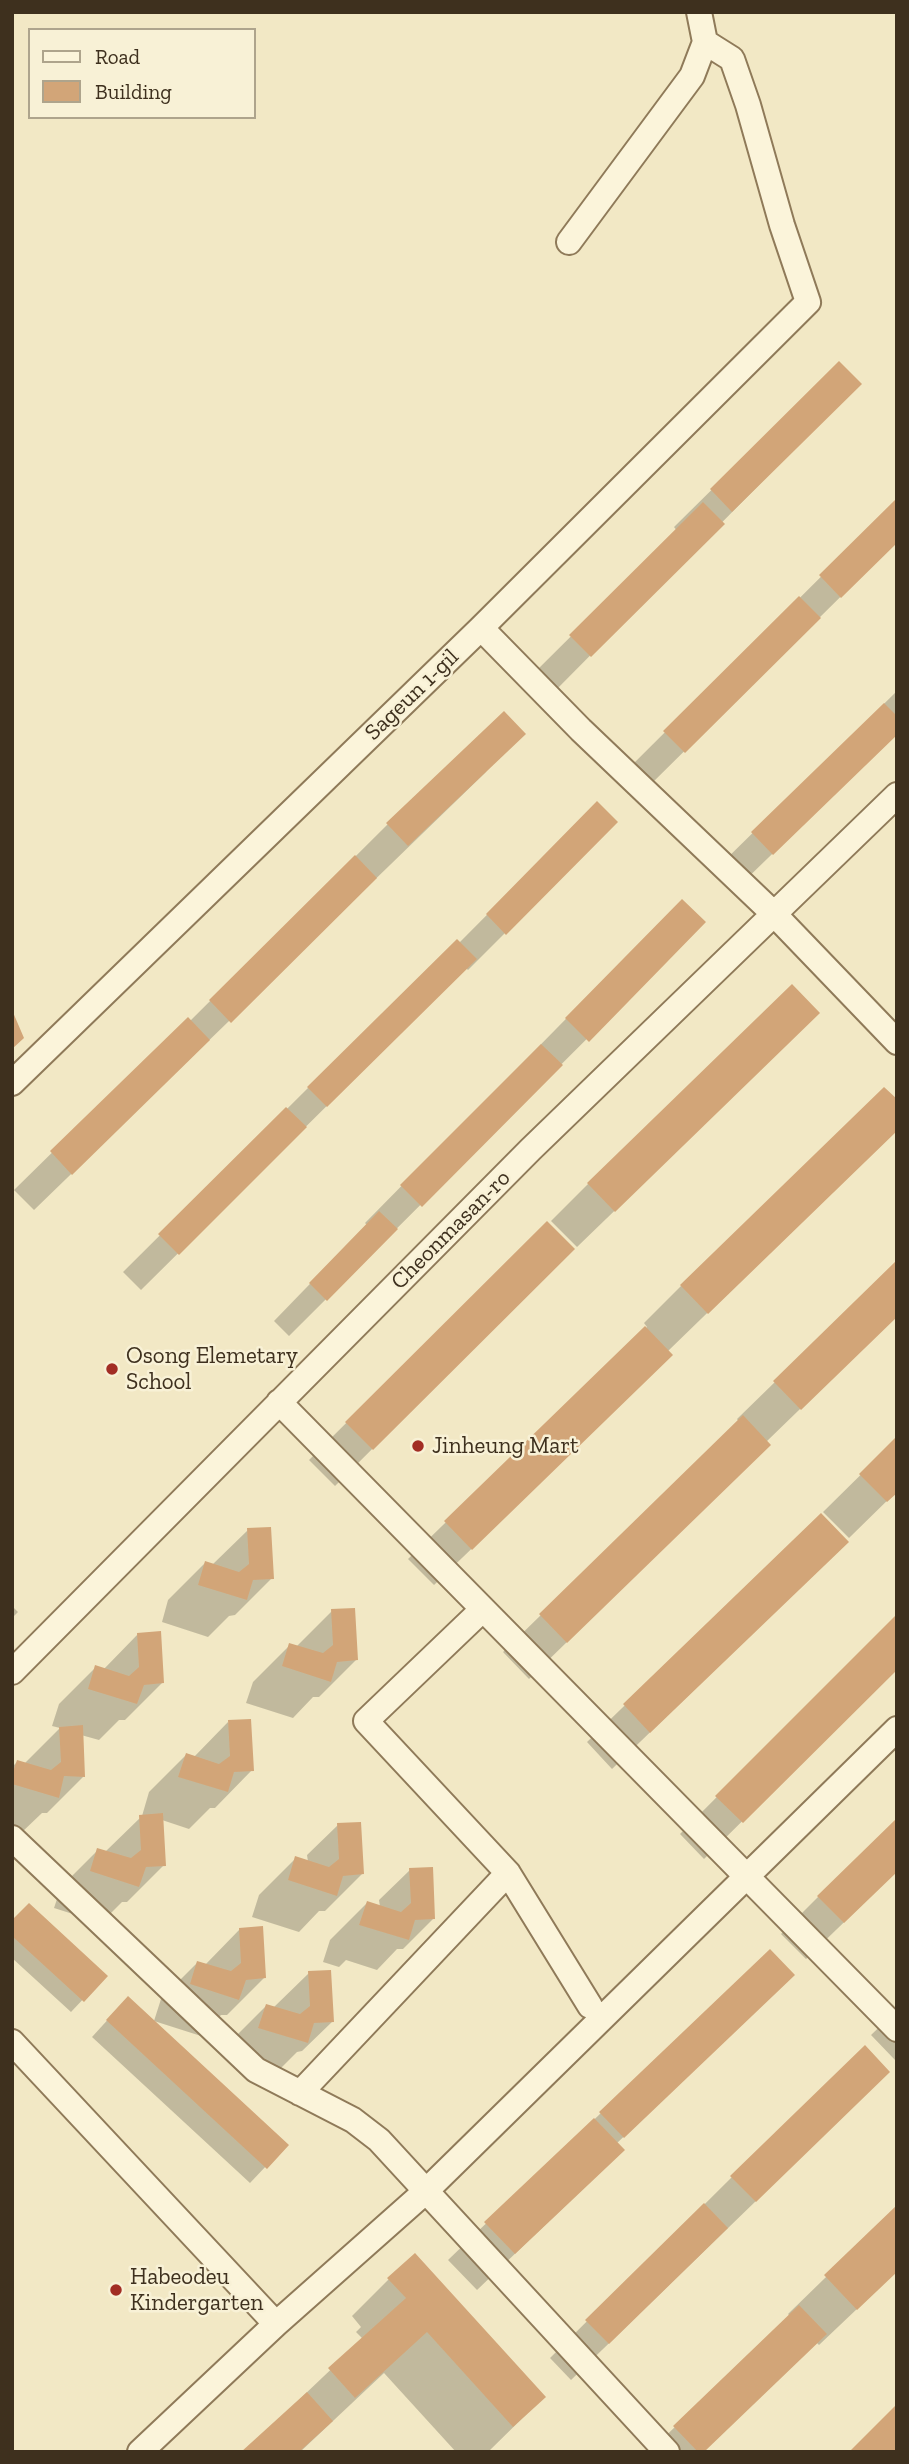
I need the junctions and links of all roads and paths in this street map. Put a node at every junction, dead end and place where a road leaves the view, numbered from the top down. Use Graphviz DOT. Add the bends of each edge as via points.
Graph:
graph roads {
  1 [pos="699,12"];
  2 [pos="705,42"];
  3 [pos="569,242"];
  4 [pos="481,628"];
  5 [pos="897,794"];
  6 [pos="774,914"];
  7 [pos="897,1042"];
  8 [pos="12,1083"];
  9 [pos="279,1402"];
  10 [pos="482,1609"];
  11 [pos="12,1672"];
  12 [pos="897,1729"];
  13 [pos="12,1838"];
  14 [pos="508,1873"];
  15 [pos="747,1878"];
  16 [pos="590,2006"];
  17 [pos="897,2029"];
  18 [pos="12,2042"];
  19 [pos="300,2093"];
  20 [pos="426,2191"];
  21 [pos="276,2325"];
  22 [pos="663,2450"];
  23 [pos="140,2452"];
  1 -- 2 [label="street"];
  2 -- 3 [label="street" via="692,76"];
  2 -- 4 [label="street, Sageun 1-gil" via="732,59 807,302"];
  4 -- 6 [label="street"];
  4 -- 8 [label="street, Sageun 1-gil"];
  5 -- 6 [label="street, Cheonmasan-ro"];
  6 -- 7 [label="street"];
  6 -- 9 [label="street, Cheonmasan-ro"];
  9 -- 10 [label="street"];
  9 -- 11 [label="street, Cheonmasan-ro"];
  10 -- 14 [label="street" via="366,1721"];
  10 -- 15 [label="street"];
  12 -- 15 [label="street"];
  13 -- 19 [label="street" via="256,2070"];
  14 -- 16 [label="street"];
  14 -- 19 [label="street"];
  15 -- 17 [label="street"];
  15 -- 20 [label="street"];
  18 -- 21 [label="street"];
  19 -- 20 [label="street" via="353,2120 379,2140"];
  20 -- 21 [label="street"];
  20 -- 22 [label="street"];
  21 -- 23 [label="street"];
}
